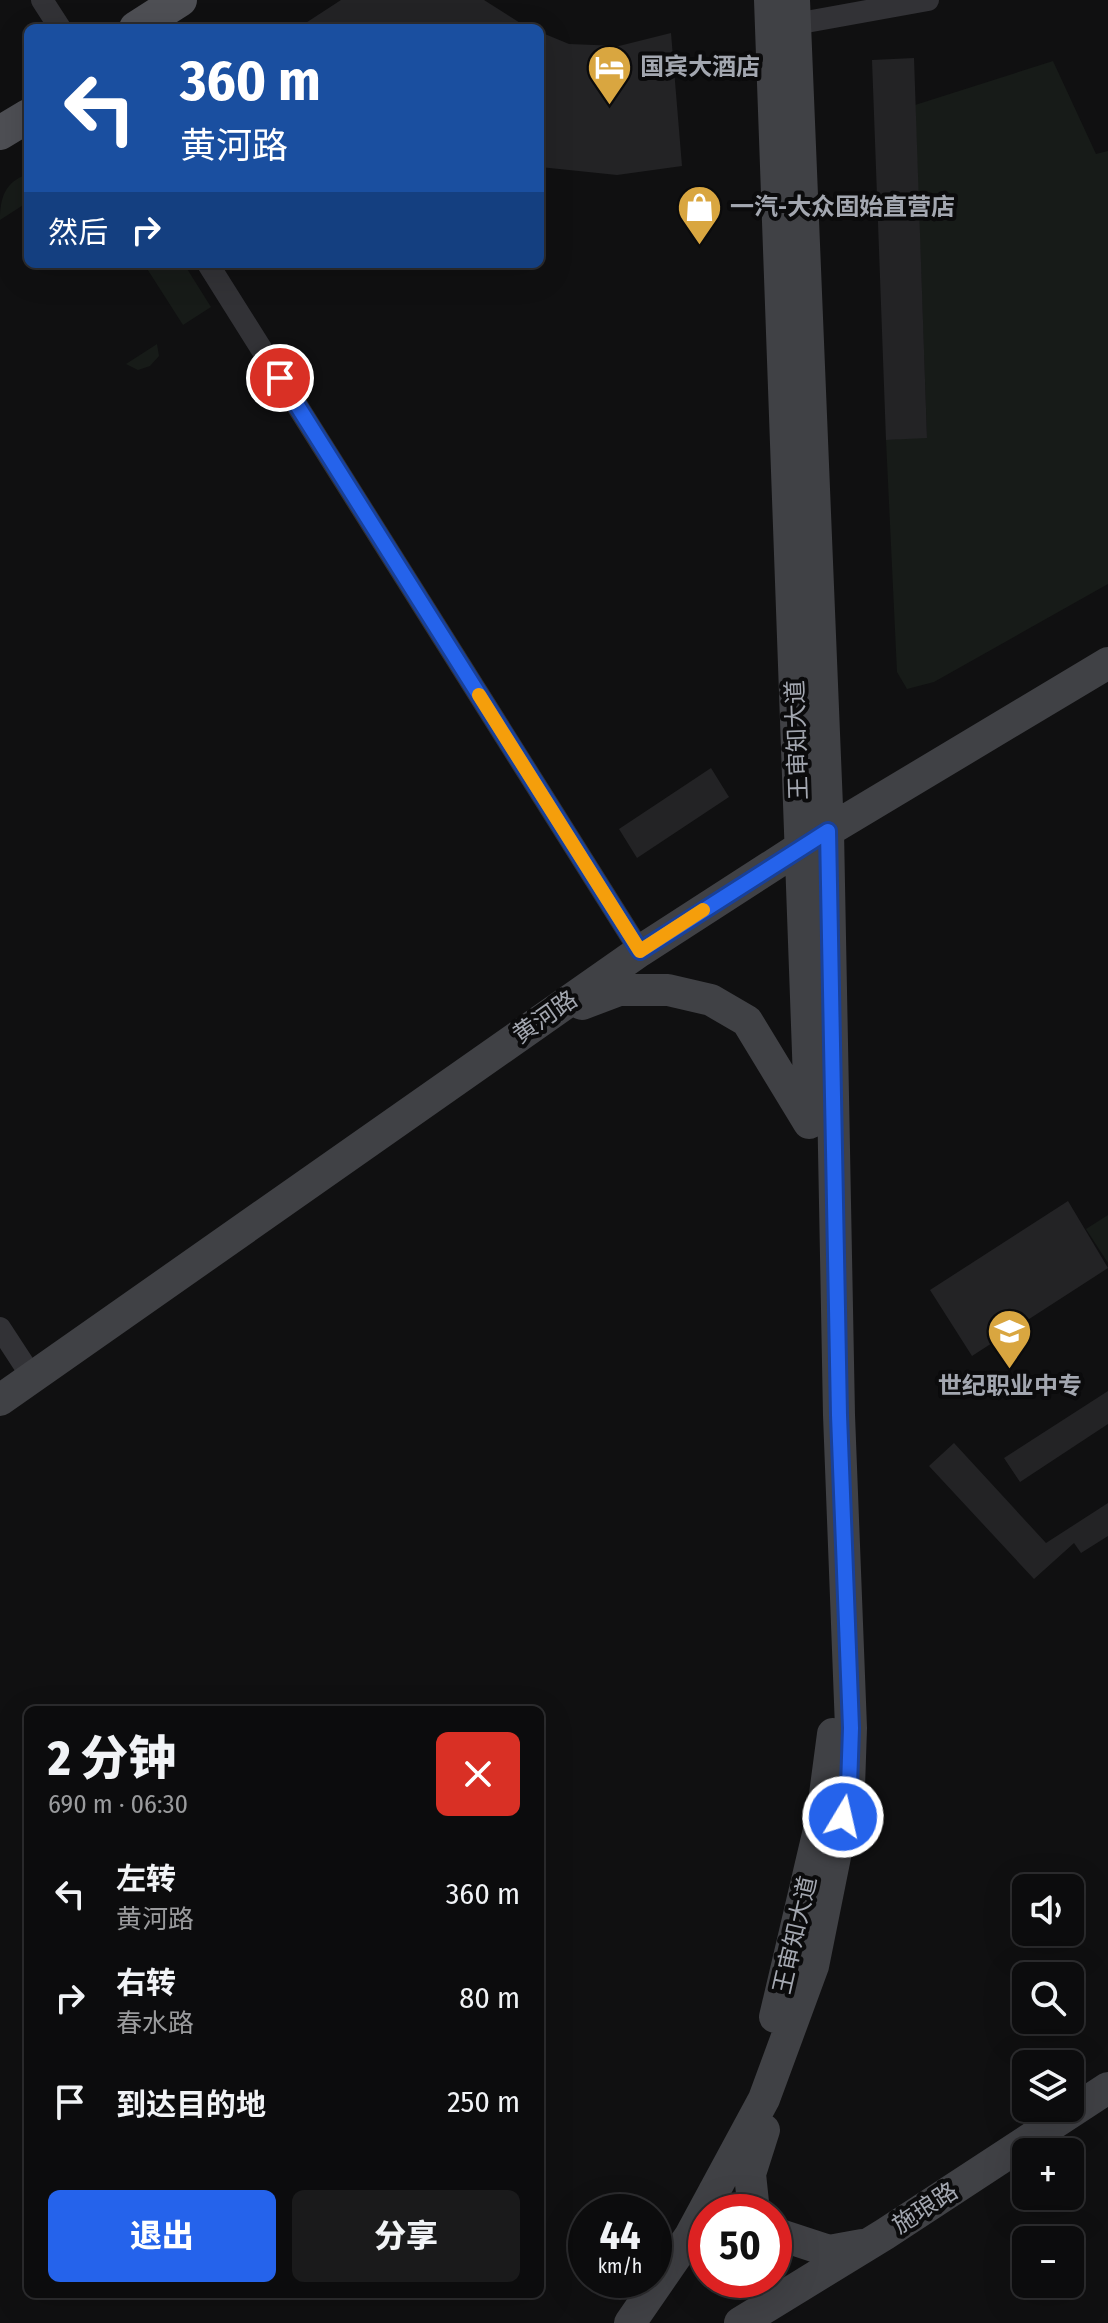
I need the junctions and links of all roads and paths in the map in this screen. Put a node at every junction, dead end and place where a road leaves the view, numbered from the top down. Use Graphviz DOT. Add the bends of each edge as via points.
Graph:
graph roads {
  1 [pos="42,0"];
  2 [pos="180,0"];
  3 [pos="207,0"];
  4 [pos="928,0"];
  5 [pos="782,13"];
  6 [pos="57,24"];
  7 [pos="142,24"];
  8 [pos="171,24"];
  9 [pos="24,98"];
  10 [pos="0,113"];
  11 [pos="24,118"];
  12 [pos="0,133"];
  13 [pos="211,268"];
  14 [pos="1108,663"];
  15 [pos="814,839"];
  16 [pos="640,951"];
  17 [pos="539,1022"];
  18 [pos="811,1127"];
  19 [pos="0,1328"];
  20 [pos="32,1377"];
  21 [pos="0,1400"];
  22 [pos="777,2014"];
  23 [pos="777,2068"];
  24 [pos="1108,2088"];
  25 [pos="1108,2099"];
  26 [pos="752,2194"];
  27 [pos="672,2231"];
  28 [pos="792,2239"];
  29 [pos="869,2244"];
  30 [pos="629,2298"];
  31 [pos="612,2323"];
  32 [pos="630,2323"];
  33 [pos="740,2323"];
  34 [pos="759,2323"];
  1 -- 6 [label="street"];
  2 -- 7 [label="main road"];
  3 -- 8 [label="main road"];
  4 -- 5 [label="street"];
  5 -- 15 [label="main road, 王审知大道"];
  9 -- 10 [label="main road"];
  11 -- 12 [label="main road"];
  13 -- 16 [label="street"];
  14 -- 15 [label="main road, 黄河路"];
  15 -- 16 [label="main road, 黄河路"];
  15 -- 18 [label="main road, 王审知大道"];
  15 -- 23 [label="main road" via="851,1728 849,1787 813,1966"];
  16 -- 17 [label="main road, 黄河路"];
  17 -- 18 [label="main road" via="619,990 668,990 711,1000 747,1021"];
  17 -- 20 [label="main road, 黄河路"];
  18 -- 22 [label="main road, 王审知大道" via="834,1725 822,1817"];
  19 -- 20 [label="street"];
  20 -- 21 [label="main road, 黄河路"];
  22 -- 23 [label="main road"];
  22 -- 27 [label="main road, 王审知大道" via="716,2162"];
  23 -- 26 [label="main road" via="750,2174"];
  23 -- 32 [label="main road" via="690,2236"];
  24 -- 29 [label="main road, 施琅路"];
  25 -- 34 [label="main road, 施琅路"];
  28 -- 29 [label="main road" via="829,2251"];
  29 -- 33 [label="main road, 施琅路"];
  30 -- 31 [label="main road"];
}
